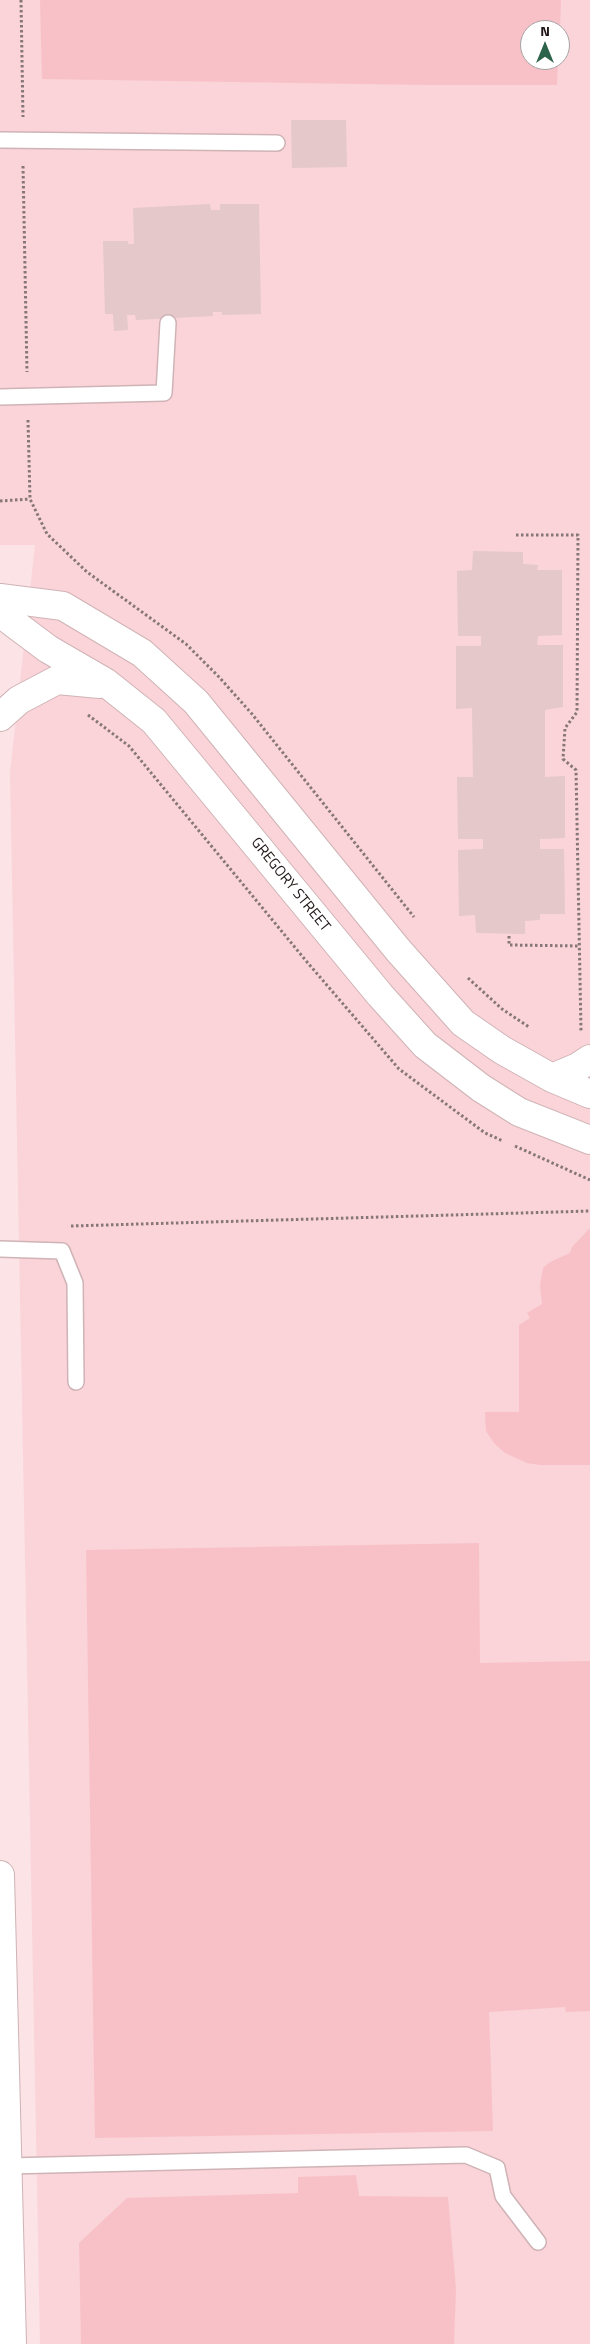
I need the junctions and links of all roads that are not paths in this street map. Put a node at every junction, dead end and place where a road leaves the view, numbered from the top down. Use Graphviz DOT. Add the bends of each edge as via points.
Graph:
graph roads {
  1 [pos="0,140"];
  2 [pos="278,143"];
  3 [pos="168,323"];
  4 [pos="0,397"];
  5 [pos="0,598"];
  6 [pos="0,613"];
  7 [pos="109,685"];
  8 [pos="0,717"];
  9 [pos="586,1048"];
  10 [pos="552,1078"];
  11 [pos="590,1094"];
  12 [pos="590,1140"];
  13 [pos="0,1249"];
  14 [pos="76,1382"];
  15 [pos="0,1875"];
  16 [pos="8,2166"];
  17 [pos="538,2242"];
  18 [pos="12,2344"];
  1 -- 2 [label="lane"];
  3 -- 4 [label="lane" via="164,394"];
  5 -- 10 [label="main road" via="63,606 142,653 196,702 398,950 463,1023"];
  6 -- 7 [label="main road, GREGORY STREET" via="48,649"];
  7 -- 8 [label="main road" via="57,680 19,700"];
  7 -- 12 [label="main road, GREGORY STREET" via="154,721 380,996 425,1045 481,1088 519,1112"];
  9 -- 10 [label="main road" via="578,1067"];
  10 -- 11 [label="main road"];
  13 -- 14 [label="lane" via="62,1251 75,1283"];
  15 -- 16 [label="main road"];
  16 -- 17 [label="lane" via="466,2155 497,2168 503,2196"];
  16 -- 18 [label="main road"];
}
